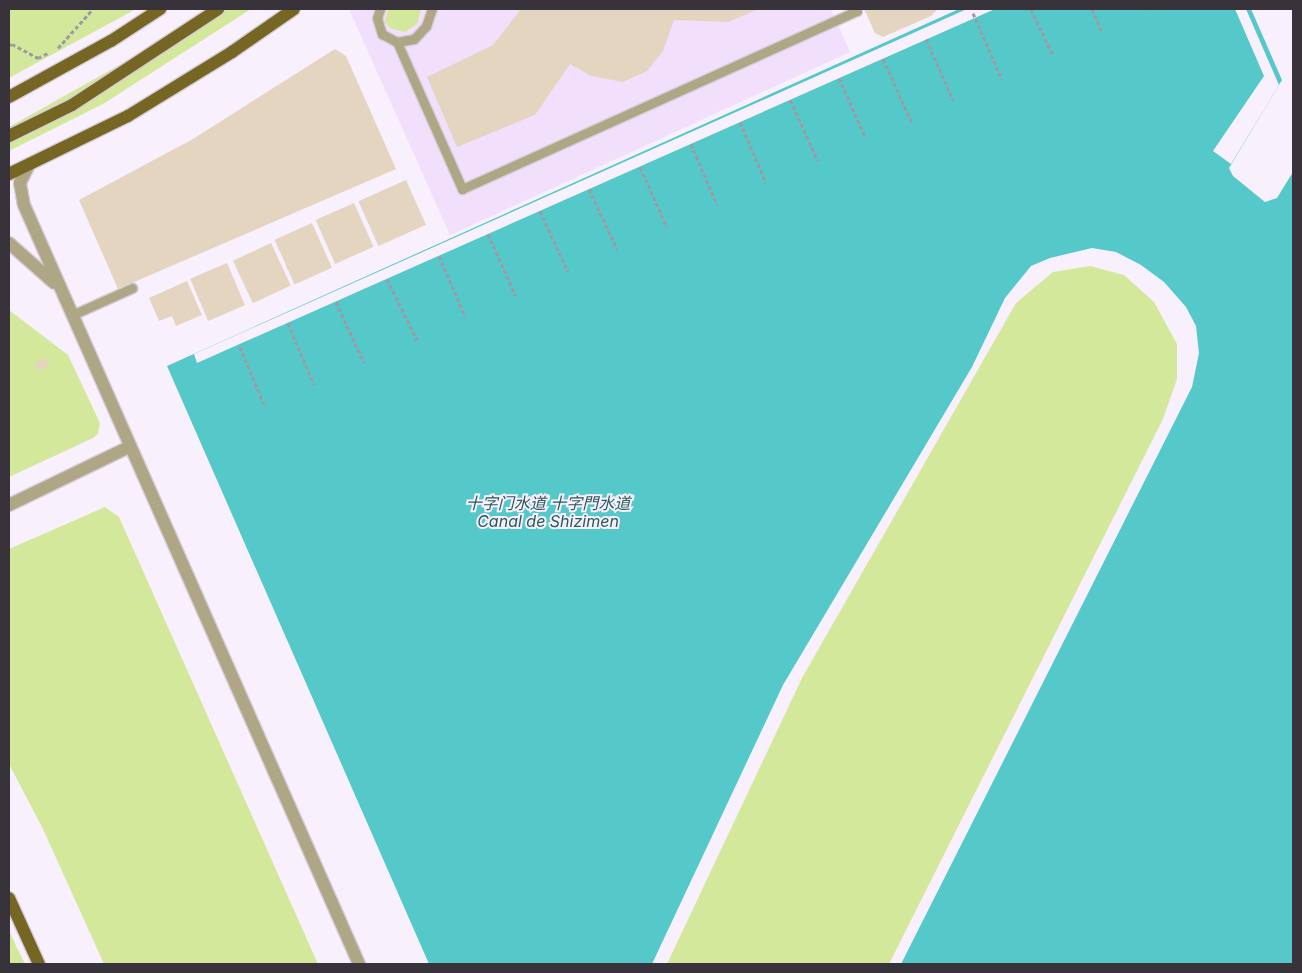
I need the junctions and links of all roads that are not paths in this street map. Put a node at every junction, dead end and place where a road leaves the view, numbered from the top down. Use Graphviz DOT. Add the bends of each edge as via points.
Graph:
graph roads {
  1 [pos="160,9"];
  2 [pos="218,9"];
  3 [pos="294,9"];
  4 [pos="380,9"];
  5 [pos="432,9"];
  6 [pos="856,9"];
  7 [pos="397,42"];
  8 [pos="9,97"];
  9 [pos="9,136"];
  10 [pos="29,165"];
  11 [pos="9,174"];
  12 [pos="9,243"];
  13 [pos="132,288"];
  14 [pos="61,291"];
  15 [pos="72,315"];
  16 [pos="129,447"];
  17 [pos="9,505"];
  18 [pos="9,898"];
  19 [pos="39,964"];
  20 [pos="359,964"];
  1 -- 8 [label="main road" via="111,41"];
  2 -- 9 [label="main road" via="72,105"];
  3 -- 10 [label="main road" via="232,52 128,116"];
  4 -- 7 [label="lane" via="377,18 382,34"];
  5 -- 7 [label="lane" via="426,26 414,39"];
  6 -- 7 [label="lane" via="462,189"];
  10 -- 11 [label="main road"];
  10 -- 14 [label="street" via="21,177 20,194"];
  12 -- 14 [label="street" via="36,263"];
  13 -- 15 [label="lane"];
  14 -- 15 [label="street"];
  15 -- 16 [label="street"];
  16 -- 17 [label="street"];
  16 -- 20 [label="street"];
  18 -- 19 [label="main road"];
}
